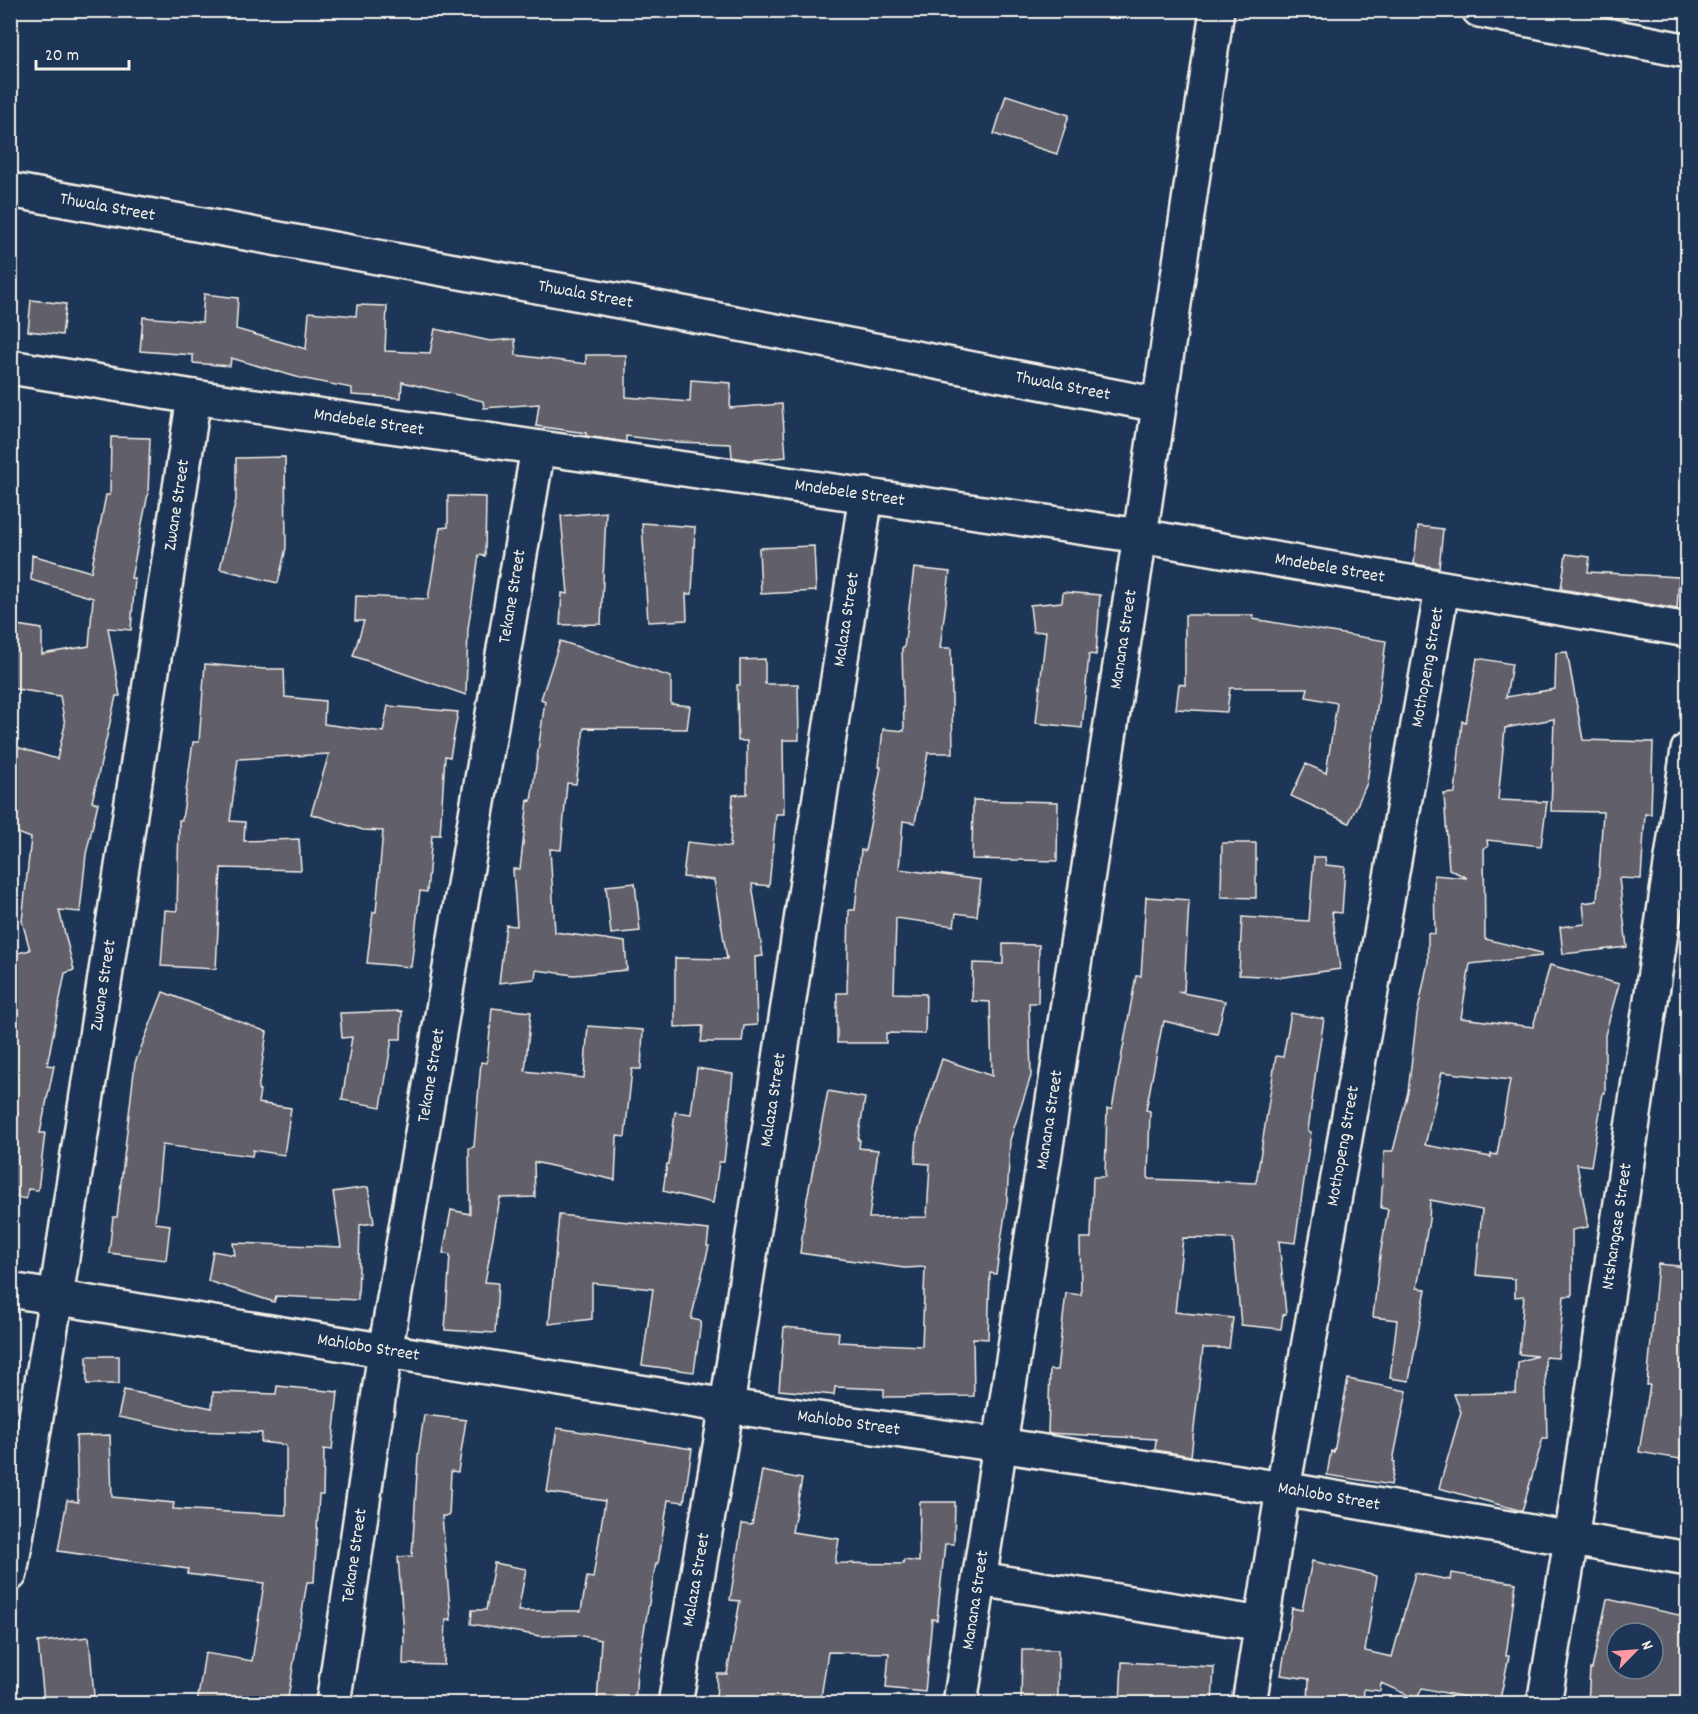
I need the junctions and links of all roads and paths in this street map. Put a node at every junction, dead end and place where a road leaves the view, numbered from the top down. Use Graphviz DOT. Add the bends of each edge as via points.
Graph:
graph roads {
  1 [pos="1217,10"];
  2 [pos="1479,10"];
  3 [pos="1688,51"];
  4 [pos="10,190"];
  5 [pos="10,367"];
  6 [pos="194,397"];
  7 [pos="1159,405"];
  8 [pos="538,448"];
  9 [pos="866,495"];
  10 [pos="1140,536"];
  11 [pos="1442,589"];
  12 [pos="1688,630"];
  13 [pos="1688,750"];
  14 [pos="10,1290"];
  15 [pos="56,1297"];
  16 [pos="385,1352"];
  17 [pos="727,1406"];
  18 [pos="1000,1445"];
  19 [pos="1283,1489"];
  20 [pos="1572,1540"];
  21 [pos="1688,1559"];
  22 [pos="10,1574"];
  23 [pos="980,1579"];
  24 [pos="1262,1624"];
  25 [pos="333,1704"];
  26 [pos="675,1704"];
  27 [pos="960,1704"];
  28 [pos="1249,1704"];
  29 [pos="1544,1704"];
  1 -- 7 [label="street, Manana Street"];
  2 -- 3 [label="street"];
  4 -- 7 [label="street, Thwala Street" via="641,305"];
  5 -- 6 [label="street, Mndebele Street"];
  6 -- 8 [label="street, Mndebele Street"];
  6 -- 15 [label="street, Zwane Street"];
  7 -- 10 [label="street, Manana Street"];
  8 -- 9 [label="street, Mndebele Street"];
  8 -- 16 [label="street, Tekane Street"];
  9 -- 10 [label="street, Mndebele Street"];
  9 -- 17 [label="street, Malaza Street"];
  10 -- 11 [label="street, Mndebele Street"];
  10 -- 18 [label="street, Manana Street"];
  11 -- 12 [label="street, Mndebele Street"];
  11 -- 19 [label="street, Mothopeng Street"];
  13 -- 20 [label="street, Ntshangase Street"];
  14 -- 15 [label="street, Mahlobo Street"];
  15 -- 16 [label="street, Mahlobo Street"];
  15 -- 22 [label="street, Zwane Street"];
  16 -- 17 [label="street, Mahlobo Street"];
  16 -- 25 [label="street, Tekane Street"];
  17 -- 18 [label="street, Mahlobo Street"];
  17 -- 26 [label="street, Malaza Street"];
  18 -- 19 [label="street, Mahlobo Street"];
  18 -- 23 [label="street, Manana Street"];
  19 -- 20 [label="street, Mahlobo Street"];
  19 -- 24 [label="street, Mothopeng Street"];
  20 -- 21 [label="street, Mahlobo Street"];
  20 -- 29 [label="street, Ntshangase Street"];
  23 -- 24 [label="street"];
  23 -- 27 [label="street, Manana Street"];
  24 -- 28 [label="street, Mothopeng Street"];
}
